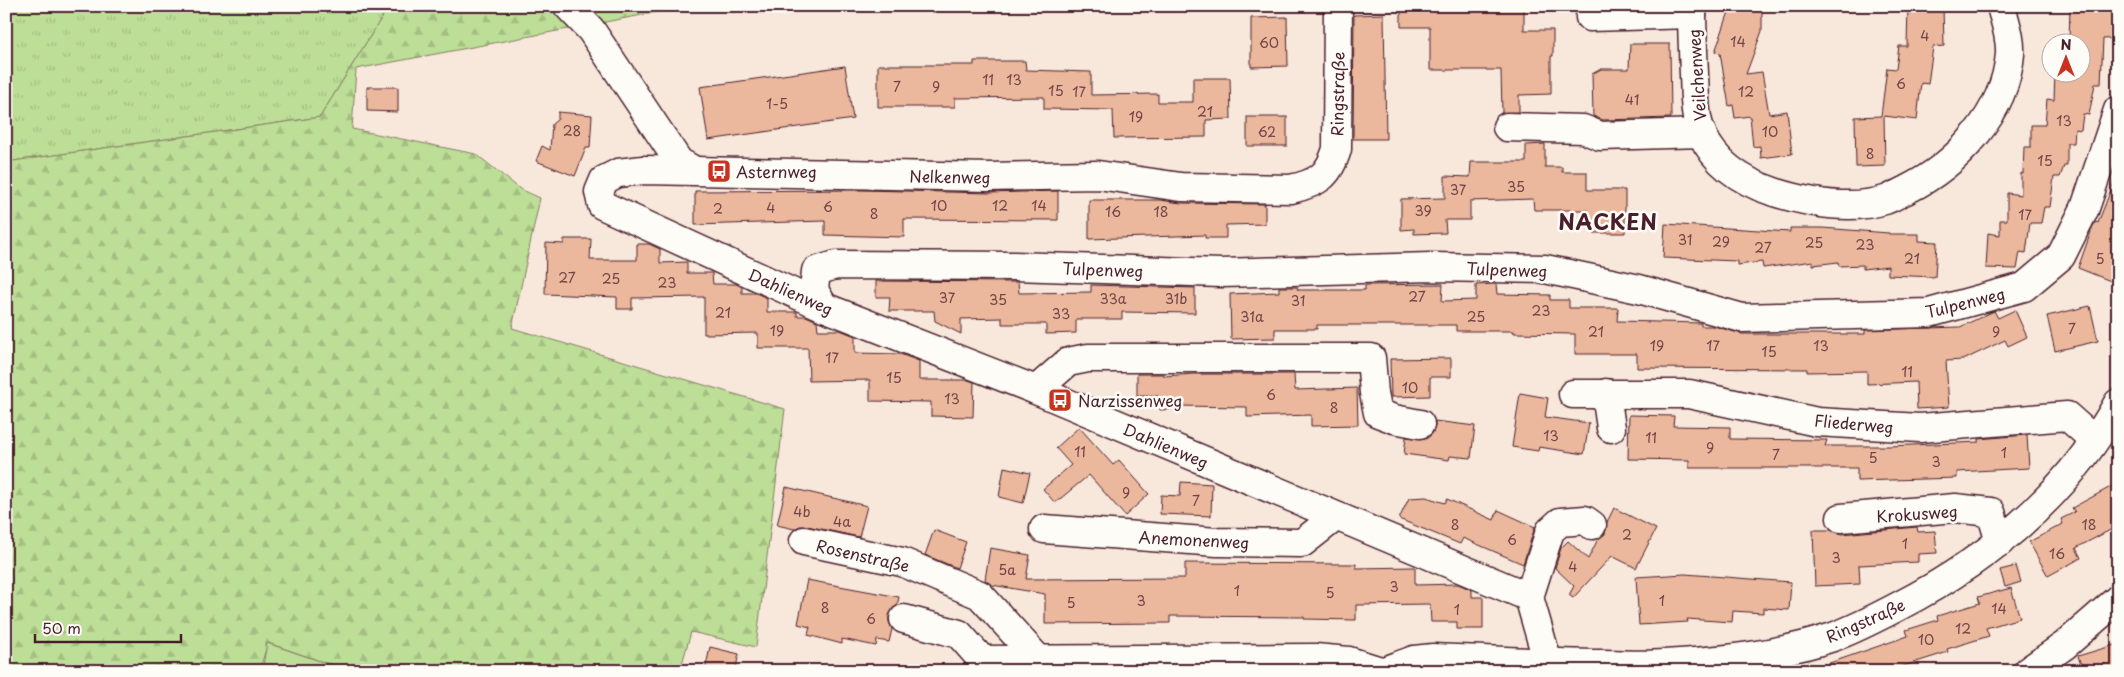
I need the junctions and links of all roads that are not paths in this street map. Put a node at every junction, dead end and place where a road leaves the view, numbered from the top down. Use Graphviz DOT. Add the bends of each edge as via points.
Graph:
graph roads {
  1 [pos="568,6"];
  2 [pos="1338,6"];
  3 [pos="2001,6"];
  4 [pos="1692,10"];
  5 [pos="1590,17"];
  6 [pos="2118,110"];
  7 [pos="1507,127"];
  8 [pos="1702,133"];
  9 [pos="693,170"];
  10 [pos="1322,178"];
  11 [pos="602,205"];
  12 [pos="824,307"];
  13 [pos="1036,390"];
  14 [pos="1606,393"];
  15 [pos="1573,394"];
  16 [pos="2118,403"];
  17 [pos="1420,424"];
  18 [pos="1612,428"];
  19 [pos="2094,440"];
  20 [pos="1335,517"];
  21 [pos="1842,518"];
  22 [pos="1592,525"];
  23 [pos="1044,528"];
  24 [pos="804,541"];
  25 [pos="2000,542"];
  26 [pos="1529,597"];
  27 [pos="2118,599"];
  28 [pos="904,619"];
  29 [pos="1548,663"];
  30 [pos="1035,665"];
  31 [pos="1600,667"];
  32 [pos="1382,671"];
  33 [pos="2028,671"];
  1 -- 9 [label="street" via="591,30 679,162"];
  2 -- 10 [label="street, Ringstraße" via="1337,149 1332,165"];
  3 -- 8 [label="street, Veilchenweg" via="2010,55 2004,83 1986,121 1957,156 1940,170 1886,200 1848,206 1800,200 1754,185 1723,164"];
  4 -- 5 [label="street"];
  4 -- 8 [label="street, Veilchenweg" via="1696,112"];
  6 -- 12 [label="street, Tulpenweg" via="2084,208 2060,256 2024,287 1929,313 1742,318 1639,289 1545,269 1431,267 1221,274 1014,266 836,265 816,270 814,290"];
  7 -- 8 [label="street" via="1583,128 1600,136"];
  9 -- 10 [label="street, Nelkenweg" via="989,177 1098,175 1182,187 1291,189"];
  9 -- 11 [label="street, Nelkenweg" via="618,173 604,180 599,192"];
  11 -- 12 [label="street, Dahlienweg"];
  12 -- 13 [label="street, Dahlienweg"];
  13 -- 17 [label="street" via="1068,362 1088,358 1371,358 1378,413"];
  13 -- 20 [label="street, Dahlienweg"];
  14 -- 15 [label="street, Fliederweg"];
  14 -- 18 [label="street"];
  14 -- 19 [label="street, Fliederweg" via="1690,394 1817,422 1920,428 2067,416"];
  16 -- 19 [label="street, Ringstraße"];
  19 -- 25 [label="street, Ringstraße" via="2061,484"];
  20 -- 23 [label="street, Anemonenweg" via="1302,544 1217,542"];
  20 -- 26 [label="street, Dahlienweg"];
  21 -- 25 [label="street, Krokusweg" via="1955,508 1991,512"];
  22 -- 26 [label="street" via="1585,520 1560,522 1550,531"];
  24 -- 30 [label="street, Rosenstraße" via="902,562 980,595"];
  25 -- 31 [label="street, Ringstraße" via="1919,596 1834,636 1785,650 1738,658"];
  26 -- 29 [label="street"];
  27 -- 33 [label="street" via="2065,645"];
  28 -- 30 [label="street" via="959,634 982,660"];
  29 -- 31 [label="street, Ringstraße"];
  29 -- 32 [label="street, Ringstraße" via="1433,658 1414,660"];
  30 -- 32 [label="street" via="1315,658 1349,661"];
}
